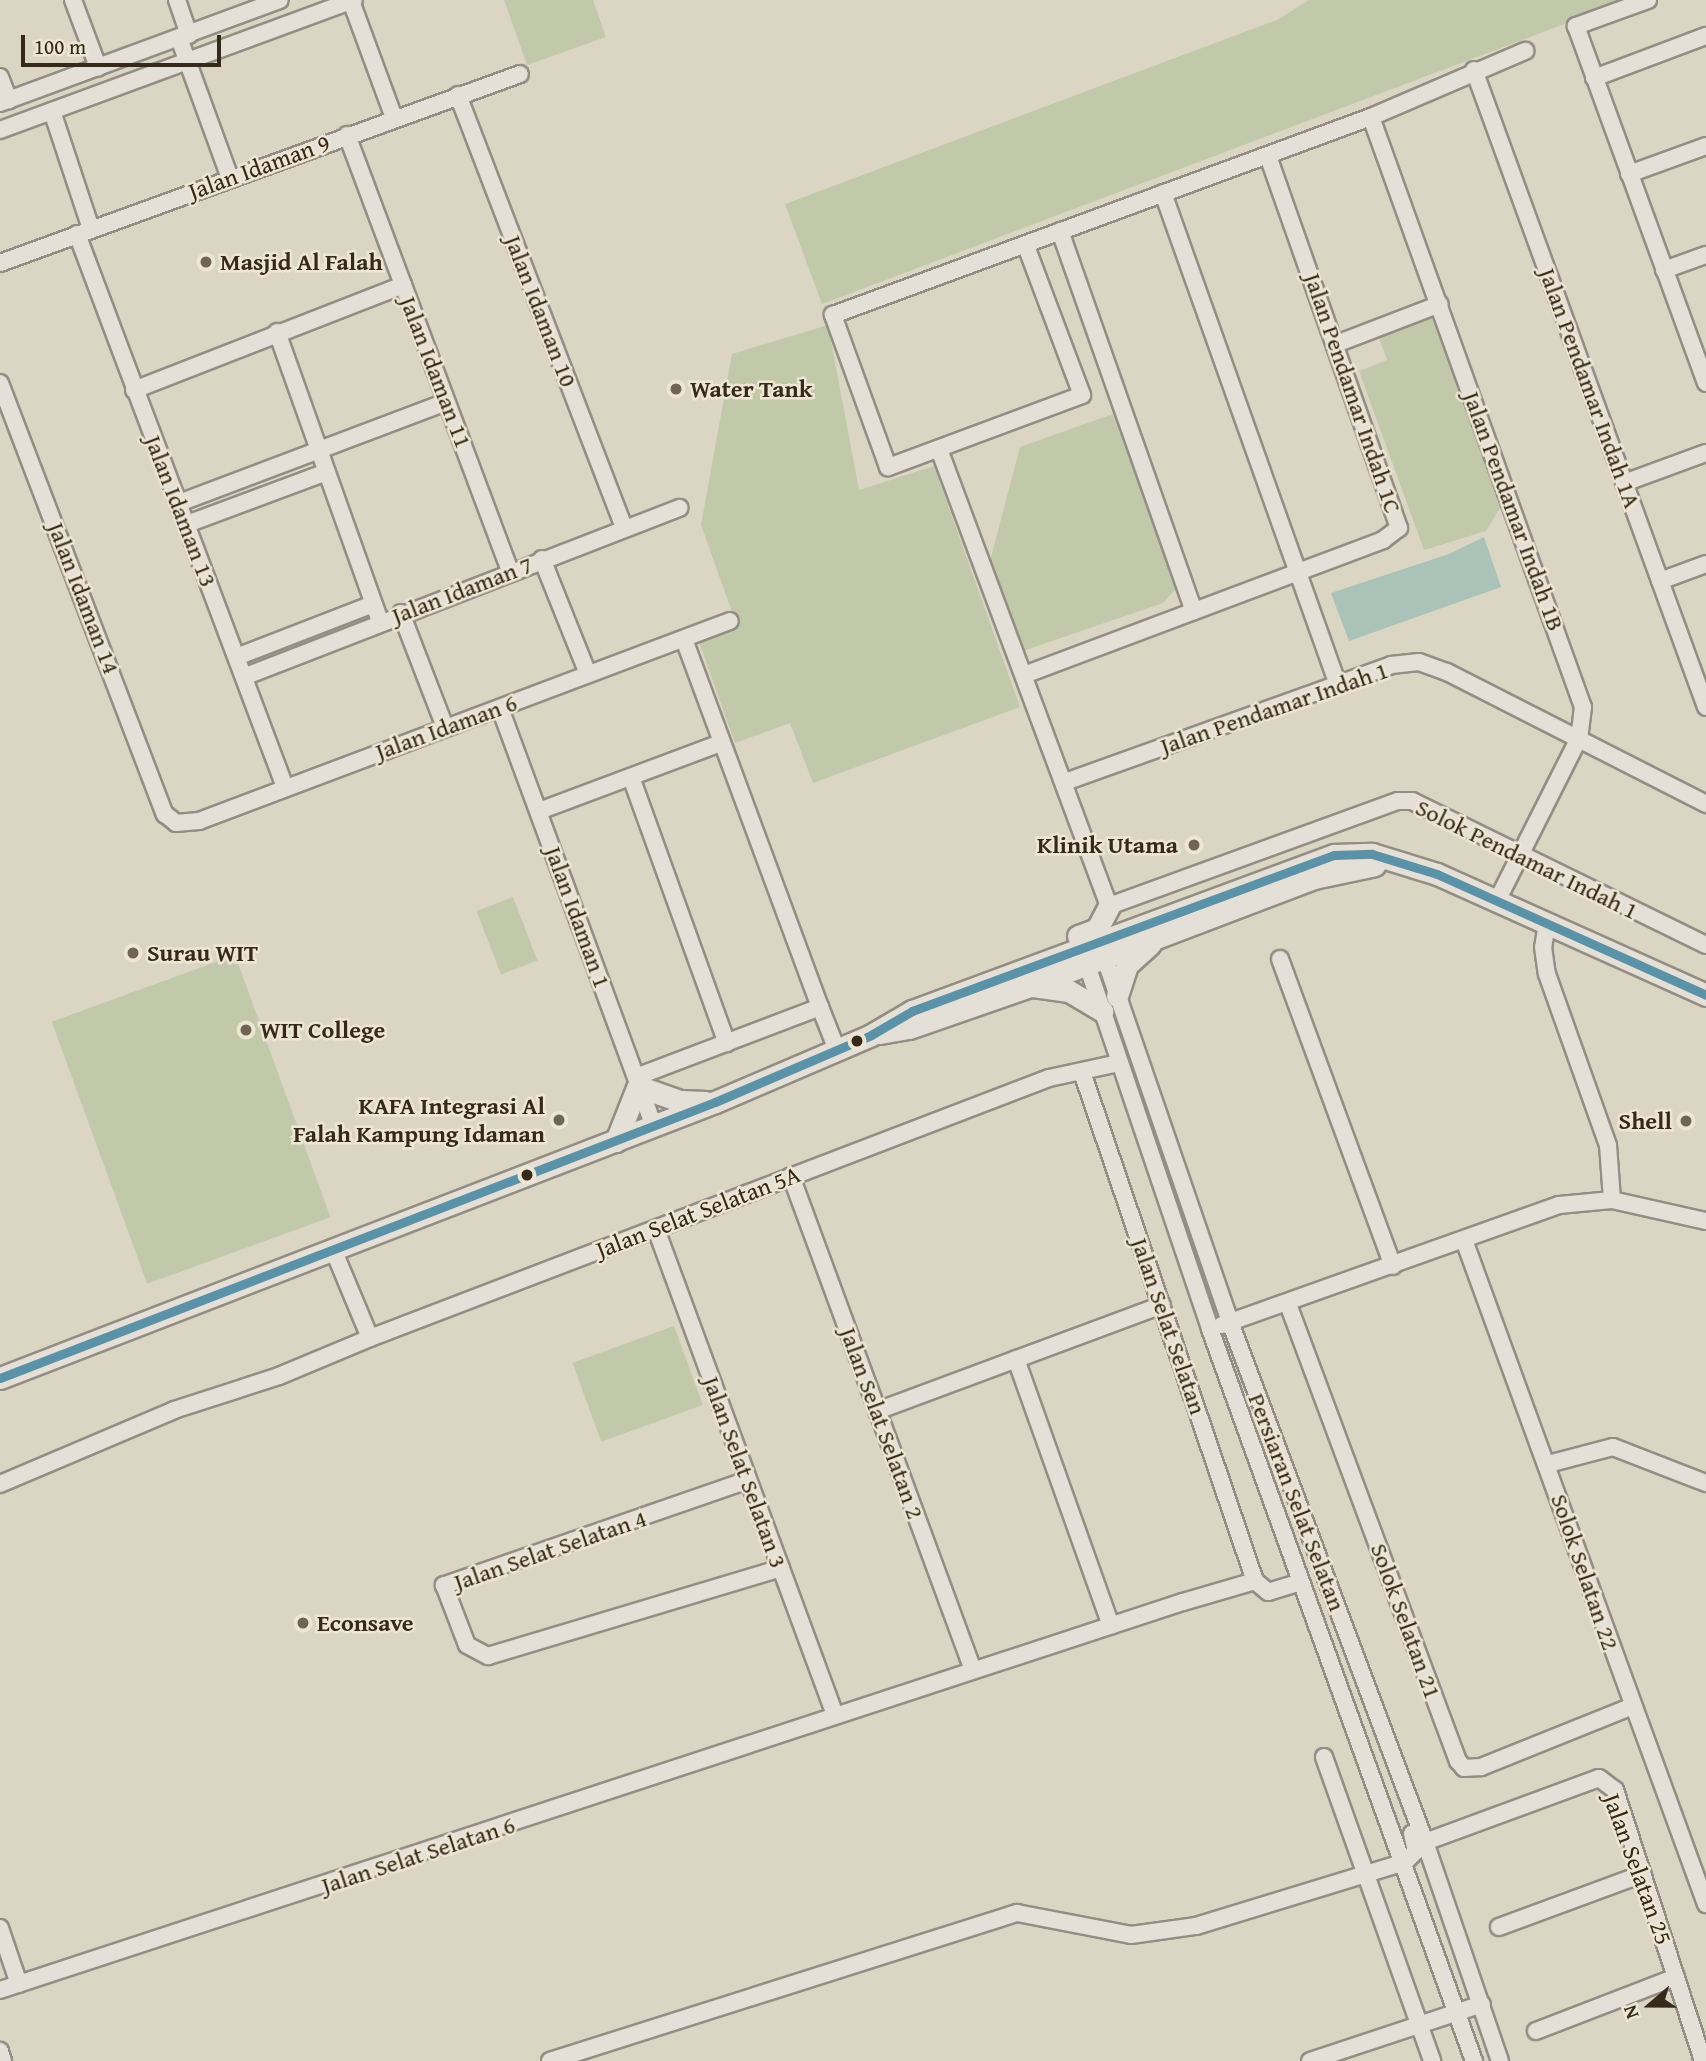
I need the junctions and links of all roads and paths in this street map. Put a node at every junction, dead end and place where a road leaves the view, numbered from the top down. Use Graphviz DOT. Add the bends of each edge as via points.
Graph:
graph roads {
  1 [pos="74,0"];
  2 [pos="177,0"];
  3 [pos="280,0"];
  4 [pos="1648,0"];
  5 [pos="352,1"];
  6 [pos="184,36"];
  7 [pos="1706,36"];
  8 [pos="1525,51"];
  9 [pos="188,63"];
  10 [pos="98,67"];
  11 [pos="1474,70"];
  12 [pos="520,74"];
  13 [pos="0,77"];
  14 [pos="1594,78"];
  15 [pos="458,94"];
  16 [pos="4,102"];
  17 [pos="51,111"];
  18 [pos="1371,117"];
  19 [pos="394,118"];
  20 [pos="0,130"];
  21 [pos="347,135"];
  22 [pos="1706,146"];
  23 [pos="1268,155"];
  24 [pos="1629,174"];
  25 [pos="230,178"];
  26 [pos="1163,193"];
  27 [pos="1060,230"];
  28 [pos="84,232"];
  29 [pos="1026,246"];
  30 [pos="1706,255"];
  31 [pos="0,263"];
  32 [pos="1664,270"];
  33 [pos="403,285"];
  34 [pos="1440,304"];
  35 [pos="277,332"];
  36 [pos="1336,344"];
  37 [pos="0,383"];
  38 [pos="1706,383"];
  39 [pos="134,390"];
  40 [pos="446,402"];
  41 [pos="939,449"];
  42 [pos="320,450"];
  43 [pos="1706,453"];
  44 [pos="327,472"];
  45 [pos="1624,483"];
  46 [pos="178,503"];
  47 [pos="680,508"];
  48 [pos="187,524"];
  49 [pos="624,528"];
  50 [pos="542,559"];
  51 [pos="1706,564"];
  52 [pos="510,570"];
  53 [pos="1296,572"];
  54 [pos="1660,581"];
  55 [pos="373,604"];
  56 [pos="1194,611"];
  57 [pos="401,613"];
  58 [pos="380,621"];
  59 [pos="730,621"];
  60 [pos="684,639"];
  61 [pos="239,656"];
  62 [pos="588,674"];
  63 [pos="1024,675"];
  64 [pos="246,676"];
  65 [pos="1701,679"];
  66 [pos="1338,685"];
  67 [pos="1706,707"];
  68 [pos="500,708"];
  69 [pos="446,727"];
  70 [pos="1578,738"];
  71 [pos="720,743"];
  72 [pos="631,777"];
  73 [pos="1065,782"];
  74 [pos="285,787"];
  75 [pos="1706,804"];
  76 [pos="539,811"];
  77 [pos="165,814"];
  78 [pos="1521,854"];
  79 [pos="1397,863"];
  80 [pos="1498,899"];
  81 [pos="1109,906"];
  82 [pos="1548,923"];
  83 [pos="1163,934"];
  84 [pos="1706,945"];
  85 [pos="1092,952"];
  86 [pos="1280,959"];
  87 [pos="1026,977"];
  88 [pos="1706,995"];
  89 [pos="1118,996"];
  90 [pos="820,1007"];
  91 [pos="1102,1012"];
  92 [pos="727,1043"];
  93 [pos="837,1050"];
  94 [pos="1119,1063"];
  95 [pos="1082,1072"];
  96 [pos="638,1083"];
  97 [pos="715,1102"];
  98 [pos="654,1126"];
  99 [pos="616,1141"];
  100 [pos="791,1176"];
  101 [pos="1612,1200"];
  102 [pos="1706,1221"];
  103 [pos="656,1229"];
  104 [pos="1464,1240"];
  105 [pos="334,1249"];
  106 [pos="1393,1266"];
  107 [pos="1288,1304"];
  108 [pos="1162,1305"];
  109 [pos="1230,1322"];
  110 [pos="1210,1329"];
  111 [pos="370,1338"];
  112 [pos="1016,1359"];
  113 [pos="0,1378"];
  114 [pos="877,1411"];
  115 [pos="1548,1464"];
  116 [pos="748,1480"];
  117 [pos="1706,1483"];
  118 [pos="0,1484"];
  119 [pos="780,1568"];
  120 [pos="1255,1581"];
  121 [pos="1300,1582"];
  122 [pos="1111,1626"];
  123 [pos="973,1670"];
  124 [pos="1633,1706"];
  125 [pos="835,1716"];
  126 [pos="1324,1757"];
  127 [pos="1405,1790"];
  128 [pos="1424,1842"];
  129 [pos="1405,1862"];
  130 [pos="1366,1873"];
  131 [pos="1642,1874"];
  132 [pos="1706,1904"];
  133 [pos="1499,1927"];
  134 [pos="0,1928"];
  135 [pos="1676,1977"];
  136 [pos="19,1984"];
  137 [pos="0,1990"];
  138 [pos="1482,2004"];
  139 [pos="1458,2012"];
  140 [pos="1421,2025"];
  141 [pos="1536,2031"];
  142 [pos="0,2051"];
  143 [pos="3,2061"];
  144 [pos="550,2061"];
  145 [pos="1310,2061"];
  146 [pos="1432,2061"];
  147 [pos="1474,2061"];
  148 [pos="1500,2061"];
  149 [pos="1703,2061"];
  1 -- 10 [label="street"];
  2 -- 6 [label="street"];
  3 -- 6 [label="street"];
  4 -- 14 [label="street" via="1576,26"];
  5 -- 9 [label="street"];
  5 -- 19 [label="street"];
  6 -- 9 [label="street"];
  6 -- 10 [label="street"];
  7 -- 14 [label="street"];
  8 -- 11 [label="street"];
  9 -- 17 [label="street"];
  9 -- 25 [label="street"];
  10 -- 16 [label="street"];
  11 -- 18 [label="street"];
  11 -- 45 [label="street, Jalan Pendamar Indah 1A"];
  12 -- 15 [label="street, Jalan Idaman 9"];
  13 -- 16 [label="street"];
  14 -- 24 [label="street"];
  15 -- 19 [label="street, Jalan Idaman 9"];
  15 -- 49 [label="street, Jalan Idaman 10"];
  17 -- 20 [label="street"];
  17 -- 28 [label="street, Jalan Idaman 13"];
  18 -- 23 [label="street"];
  18 -- 34 [label="street, Jalan Pendamar Indah 1B"];
  19 -- 21 [label="street, Jalan Idaman 9"];
  21 -- 25 [label="street, Jalan Idaman 9"];
  21 -- 33 [label="street, Jalan Idaman 11"];
  22 -- 24 [label="street"];
  23 -- 26 [label="street"];
  23 -- 36 [label="street, Jalan Pendamar Indah 1C"];
  24 -- 32 [label="street"];
  25 -- 28 [label="street, Jalan Idaman 9"];
  26 -- 27 [label="street"];
  26 -- 53 [label="street"];
  27 -- 29 [label="street"];
  27 -- 56 [label="street"];
  28 -- 31 [label="street, Jalan Idaman 9"];
  28 -- 39 [label="street, Jalan Idaman 13"];
  29 -- 41 [label="street" via="1083,395"];
  29 -- 41 [label="street" via="833,316 888,467"];
  30 -- 32 [label="street"];
  32 -- 38 [label="street"];
  33 -- 35 [label="street"];
  33 -- 40 [label="street, Jalan Idaman 11"];
  34 -- 36 [label="street"];
  34 -- 70 [label="street, Jalan Pendamar Indah 1B" via="1579,688 1583,707"];
  35 -- 39 [label="street"];
  35 -- 42 [label="street"];
  36 -- 53 [label="street, Jalan Pendamar Indah 1C" via="1399,528 1383,540"];
  37 -- 77 [label="street, Jalan Idaman 14"];
  39 -- 46 [label="street, Jalan Idaman 13"];
  40 -- 42 [label="street"];
  40 -- 52 [label="street, Jalan Idaman 11"];
  41 -- 63 [label="street"];
  42 -- 44 [label="street"];
  42 -- 46 [label="street"];
  43 -- 45 [label="street"];
  44 -- 48 [label="street"];
  44 -- 55 [label="street"];
  45 -- 54 [label="street, Jalan Pendamar Indah 1A"];
  46 -- 48 [label="street, Jalan Idaman 13"];
  47 -- 49 [label="street, Jalan Idaman 7"];
  48 -- 61 [label="street, Jalan Idaman 13"];
  49 -- 50 [label="street, Jalan Idaman 7"];
  50 -- 52 [label="street, Jalan Idaman 7"];
  50 -- 62 [label="street"];
  51 -- 54 [label="street"];
  52 -- 57 [label="street, Jalan Idaman 7"];
  53 -- 56 [label="street, Jalan Pendamar Indah 1C"];
  53 -- 66 [label="street"];
  54 -- 65 [label="street, Jalan Pendamar Indah 1A"];
  55 -- 58 [label="street"];
  55 -- 61 [label="street, Jalan Idaman 7"];
  56 -- 63 [label="street, Jalan Pendamar Indah 1C"];
  57 -- 58 [label="street, Jalan Idaman 7"];
  57 -- 69 [label="street"];
  58 -- 64 [label="street, Jalan Idaman 7"];
  59 -- 60 [label="street, Jalan Idaman 6"];
  60 -- 62 [label="street, Jalan Idaman 6"];
  60 -- 71 [label="street"];
  61 -- 64 [label="street, Jalan Idaman 13"];
  62 -- 68 [label="street, Jalan Idaman 6"];
  63 -- 73 [label="street"];
  64 -- 74 [label="street, Jalan Idaman 13"];
  65 -- 67 [label="street, Jalan Pendamar Indah 1A"];
  66 -- 70 [label="street, Jalan Pendamar Indah 1" via="1391,665 1419,662"];
  66 -- 73 [label="street, Jalan Pendamar Indah 1"];
  68 -- 69 [label="street, Jalan Idaman 6"];
  68 -- 76 [label="street, Jalan Idaman 1"];
  69 -- 74 [label="street, Jalan Idaman 6"];
  70 -- 75 [label="street, Jalan Pendamar Indah 1"];
  70 -- 78 [label="street, Jalan Pendamar Indah 1B"];
  71 -- 72 [label="street"];
  71 -- 90 [label="street"];
  72 -- 76 [label="street"];
  72 -- 92 [label="street"];
  73 -- 81 [label="street"];
  74 -- 77 [label="street, Jalan Idaman 6" via="186,824"];
  76 -- 96 [label="street, Jalan Idaman 1"];
  78 -- 80 [label="street, Jalan Pendamar Indah 1B"];
  78 -- 81 [label="street, Solok Pendamar Indah 1" via="1412,801 1398,801"];
  78 -- 84 [label="street, Solok Pendamar Indah 1"];
  79 -- 80 [label="main road"];
  79 -- 83 [label="main road" via="1330,873"];
  79 -- 85 [label="main road" via="1372,854 1307,862"];
  80 -- 82 [label="main road"];
  81 -- 87 [label="main road" via="1097,929 1053,947"];
  82 -- 88 [label="main road"];
  82 -- 101 [label="street" via="1543,947 1547,974 1608,1145"];
  83 -- 85 [label="main road"];
  83 -- 89 [label="main road" via="1127,965"];
  85 -- 87 [label="main road"];
  85 -- 89 [label="street, Persiaran Selat Selatan"];
  85 -- 91 [label="street, Persiaran Selat Selatan"];
  86 -- 106 [label="street"];
  87 -- 91 [label="main road" via="1069,991"];
  87 -- 93 [label="main road" via="904,1014"];
  89 -- 109 [label="street, Persiaran Selat Selatan"];
  90 -- 92 [label="street"];
  90 -- 93 [label="street"];
  91 -- 94 [label="street, Persiaran Selat Selatan"];
  92 -- 96 [label="street"];
  93 -- 97 [label="main road"];
  94 -- 95 [label="street, Jalan Selat Selatan 5A"];
  94 -- 110 [label="street, Persiaran Selat Selatan"];
  95 -- 100 [label="street, Jalan Selat Selatan 5A" via="1049,1078"];
  95 -- 108 [label="street, Jalan Selat Selatan"];
  96 -- 97 [label="main road" via="680,1101"];
  96 -- 98 [label="street, Jalan Idaman 1"];
  96 -- 99 [label="main road"];
  97 -- 98 [label="main road"];
  98 -- 99 [label="main road"];
  99 -- 105 [label="main road"];
  100 -- 103 [label="street, Jalan Selat Selatan 5A"];
  100 -- 114 [label="street, Jalan Selat Selatan 2"];
  101 -- 102 [label="street"];
  101 -- 104 [label="street" via="1559,1206"];
  103 -- 111 [label="street, Jalan Selat Selatan 5A"];
  103 -- 116 [label="street, Jalan Selat Selatan 3"];
  104 -- 106 [label="street"];
  104 -- 115 [label="street, Solok Selatan 22"];
  105 -- 111 [label="street"];
  105 -- 113 [label="main road"];
  106 -- 107 [label="street"];
  107 -- 109 [label="street"];
  107 -- 124 [label="street, Solok Selatan 21" via="1464,1768 1481,1768"];
  108 -- 112 [label="street"];
  108 -- 120 [label="street, Jalan Selat Selatan"];
  109 -- 110 [label="street"];
  109 -- 127 [label="street, Persiaran Selat Selatan"];
  110 -- 121 [label="street, Persiaran Selat Selatan"];
  111 -- 118 [label="street, Jalan Selat Selatan 5A" via="279,1376 174,1410"];
  112 -- 114 [label="street"];
  112 -- 122 [label="street"];
  114 -- 123 [label="street, Jalan Selat Selatan 2"];
  115 -- 117 [label="street" via="1613,1447"];
  115 -- 124 [label="street, Solok Selatan 22"];
  116 -- 119 [label="street, Jalan Selat Selatan 3"];
  116 -- 119 [label="street, Jalan Selat Selatan 4" via="444,1586 467,1645 488,1656"];
  119 -- 125 [label="street, Jalan Selat Selatan 3"];
  120 -- 121 [label="street" via="1268,1592"];
  120 -- 122 [label="street, Jalan Selat Selatan 6"];
  121 -- 129 [label="street, Persiaran Selat Selatan"];
  122 -- 123 [label="street, Jalan Selat Selatan 6"];
  123 -- 125 [label="street, Jalan Selat Selatan 6"];
  124 -- 132 [label="street, Solok Selatan 22"];
  125 -- 136 [label="street, Jalan Selat Selatan 6"];
  126 -- 130 [label="street"];
  127 -- 128 [label="street, Persiaran Selat Selatan"];
  127 -- 129 [label="street" via="1404,1809 1417,1846 1414,1856"];
  128 -- 131 [label="street, Jalan Selatan 25" via="1599,1778 1615,1790"];
  128 -- 138 [label="street, Persiaran Selat Selatan"];
  129 -- 130 [label="street"];
  129 -- 139 [label="street, Persiaran Selat Selatan"];
  130 -- 140 [label="street"];
  130 -- 144 [label="street" via="1168,1933 1131,1935 1017,1913"];
  131 -- 133 [label="street"];
  131 -- 135 [label="street, Jalan Selatan 25"];
  134 -- 136 [label="street"];
  135 -- 141 [label="street"];
  135 -- 149 [label="street, Jalan Selatan 25"];
  136 -- 137 [label="street, Jalan Selat Selatan 6"];
  138 -- 139 [label="street"];
  138 -- 148 [label="street, Persiaran Selat Selatan"];
  139 -- 140 [label="street"];
  139 -- 147 [label="street, Persiaran Selat Selatan"];
  140 -- 145 [label="street"];
  140 -- 146 [label="street"];
  142 -- 143 [label="street"];
}
